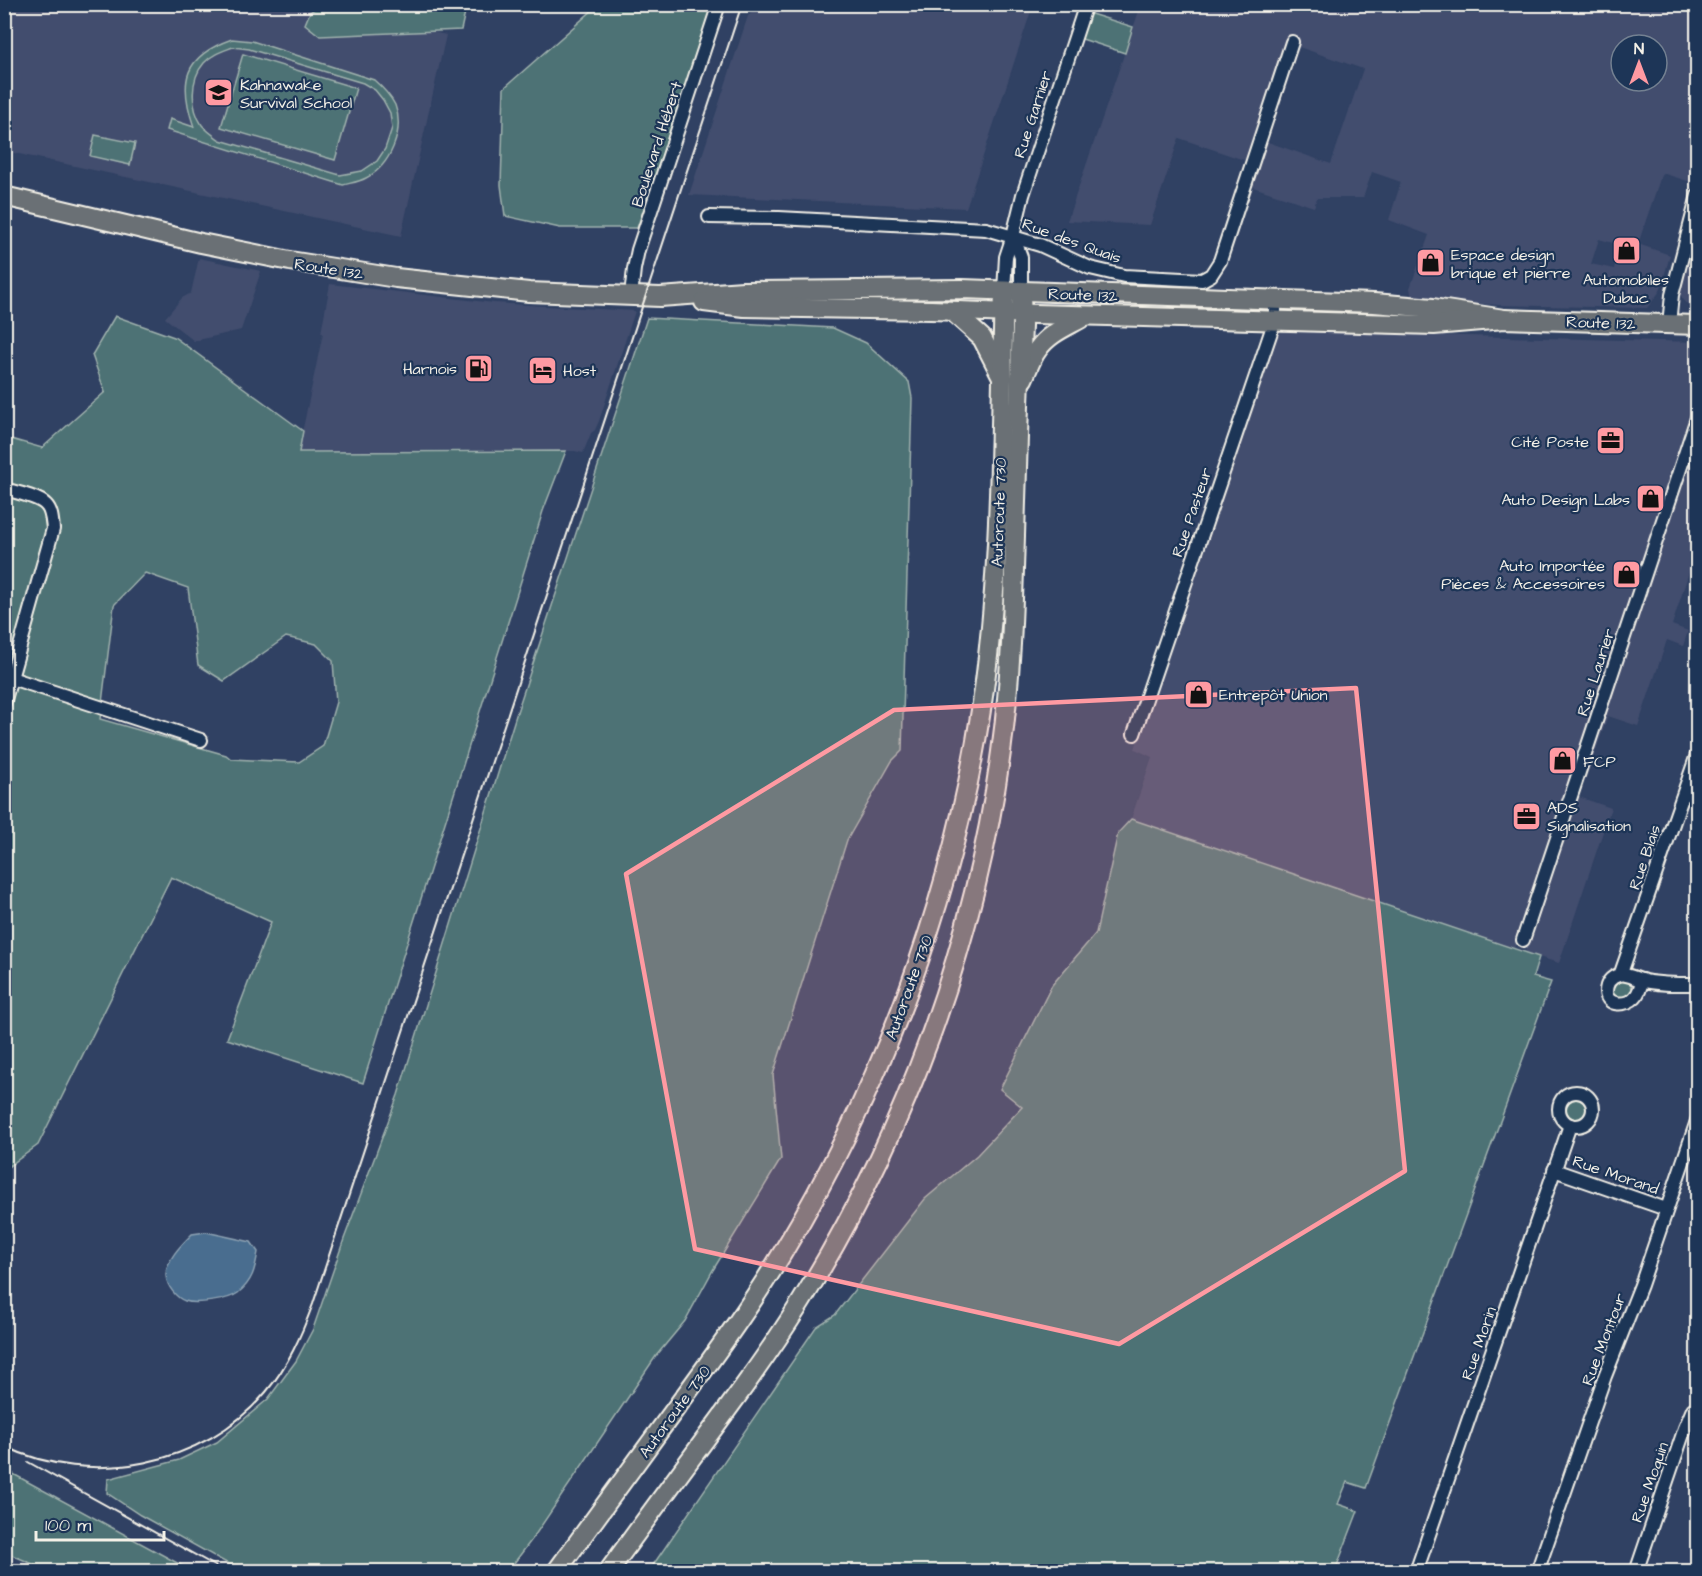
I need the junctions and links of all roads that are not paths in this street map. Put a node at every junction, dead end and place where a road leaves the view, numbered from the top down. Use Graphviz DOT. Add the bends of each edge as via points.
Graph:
graph roads {
  1 [pos="719,4"];
  2 [pos="1086,4"];
  3 [pos="1292,42"];
  4 [pos="1698,195"];
  5 [pos="4,196"];
  6 [pos="709,217"];
  7 [pos="1013,236"];
  8 [pos="1013,291"];
  9 [pos="632,296"];
  10 [pos="660,297"];
  11 [pos="1275,300"];
  12 [pos="1401,305"];
  13 [pos="952,311"];
  14 [pos="1012,313"];
  15 [pos="1086,315"];
  16 [pos="1275,320"];
  17 [pos="1504,320"];
  18 [pos="1400,323"];
  19 [pos="1669,324"];
  20 [pos="1698,325"];
  21 [pos="1003,377"];
  22 [pos="1020,386"];
  23 [pos="1698,415"];
  24 [pos="4,489"];
  25 [pos="12,678"];
  26 [pos="4,703"];
  27 [pos="1134,734"];
  28 [pos="201,740"];
  29 [pos="1698,752"];
  30 [pos="1523,940"];
  31 [pos="1621,974"];
  32 [pos="1642,980"];
  33 [pos="1698,984"];
  34 [pos="1698,1118"];
  35 [pos="1570,1125"];
  36 [pos="1554,1170"];
  37 [pos="1666,1209"];
  38 [pos="1698,1406"];
  39 [pos="556,1572"];
  40 [pos="608,1572"];
  41 [pos="1416,1572"];
  42 [pos="1537,1572"];
  43 [pos="1636,1572"];
  1 -- 9 [label="street, Boulevard Hébert" via="638,250"];
  2 -- 7 [label="street, Rue Garnier"];
  3 -- 7 [label="street, Rue des Quais" via="1222,254 1211,275 1197,280 1108,273"];
  4 -- 19 [label="street" via="1672,294"];
  5 -- 9 [label="highway, Route 132" via="223,248 359,273 529,292"];
  6 -- 7 [label="street, Rue des Quais" via="964,227"];
  7 -- 8 [label="street, Rue Garnier" via="1021,257"];
  8 -- 10 [label="highway, Route 132" via="752,291"];
  8 -- 11 [label="highway, Route 132"];
  8 -- 14 [label="highway"];
  9 -- 10 [label="highway, Route 132"];
  10 -- 13 [label="highway, Route 132" via="744,307"];
  11 -- 12 [label="highway, Route 132"];
  11 -- 16 [label="street, Rue Pasteur"];
  12 -- 17 [label="highway, Route 132"];
  12 -- 18 [label="highway"];
  13 -- 14 [label="highway, Route 132"];
  13 -- 21 [label="highway" via="982,338"];
  14 -- 15 [label="highway, Route 132"];
  14 -- 21 [label="highway, Autoroute 730"];
  14 -- 22 [label="highway, Autoroute 730"];
  15 -- 16 [label="highway, Route 132"];
  15 -- 22 [label="highway" via="1044,341"];
  16 -- 18 [label="highway, Route 132"];
  16 -- 27 [label="street, Rue Pasteur"];
  17 -- 18 [label="highway, Route 132"];
  17 -- 19 [label="highway, Route 132"];
  19 -- 20 [label="highway, Route 132"];
  21 -- 39 [label="highway, Autoroute 730" via="997,560 980,714 953,844 902,1007 849,1131 769,1275"];
  22 -- 40 [label="highway, Autoroute 730" via="1012,620 1003,731 981,861 939,1012 886,1145 812,1284 761,1363"];
  23 -- 30 [label="street, Rue Laurier"];
  24 -- 25 [label="street" via="46,505 53,529"];
  25 -- 26 [label="street"];
  25 -- 28 [label="street"];
  29 -- 31 [label="street, Rue Blais"];
  31 -- 32 [label="street"];
  31 -- 32 [label="street" via="1607,984 1606,993 1615,1003 1625,1004 1634,998"];
  32 -- 33 [label="street"];
  34 -- 37 [label="street, Rue Montour"];
  35 -- 36 [label="street, Rue Morin"];
  36 -- 37 [label="street, Rue Morand"];
  36 -- 41 [label="street, Rue Morin"];
  37 -- 42 [label="street, Rue Montour"];
  38 -- 43 [label="street, Rue Moquin" via="1685,1428"];
}
